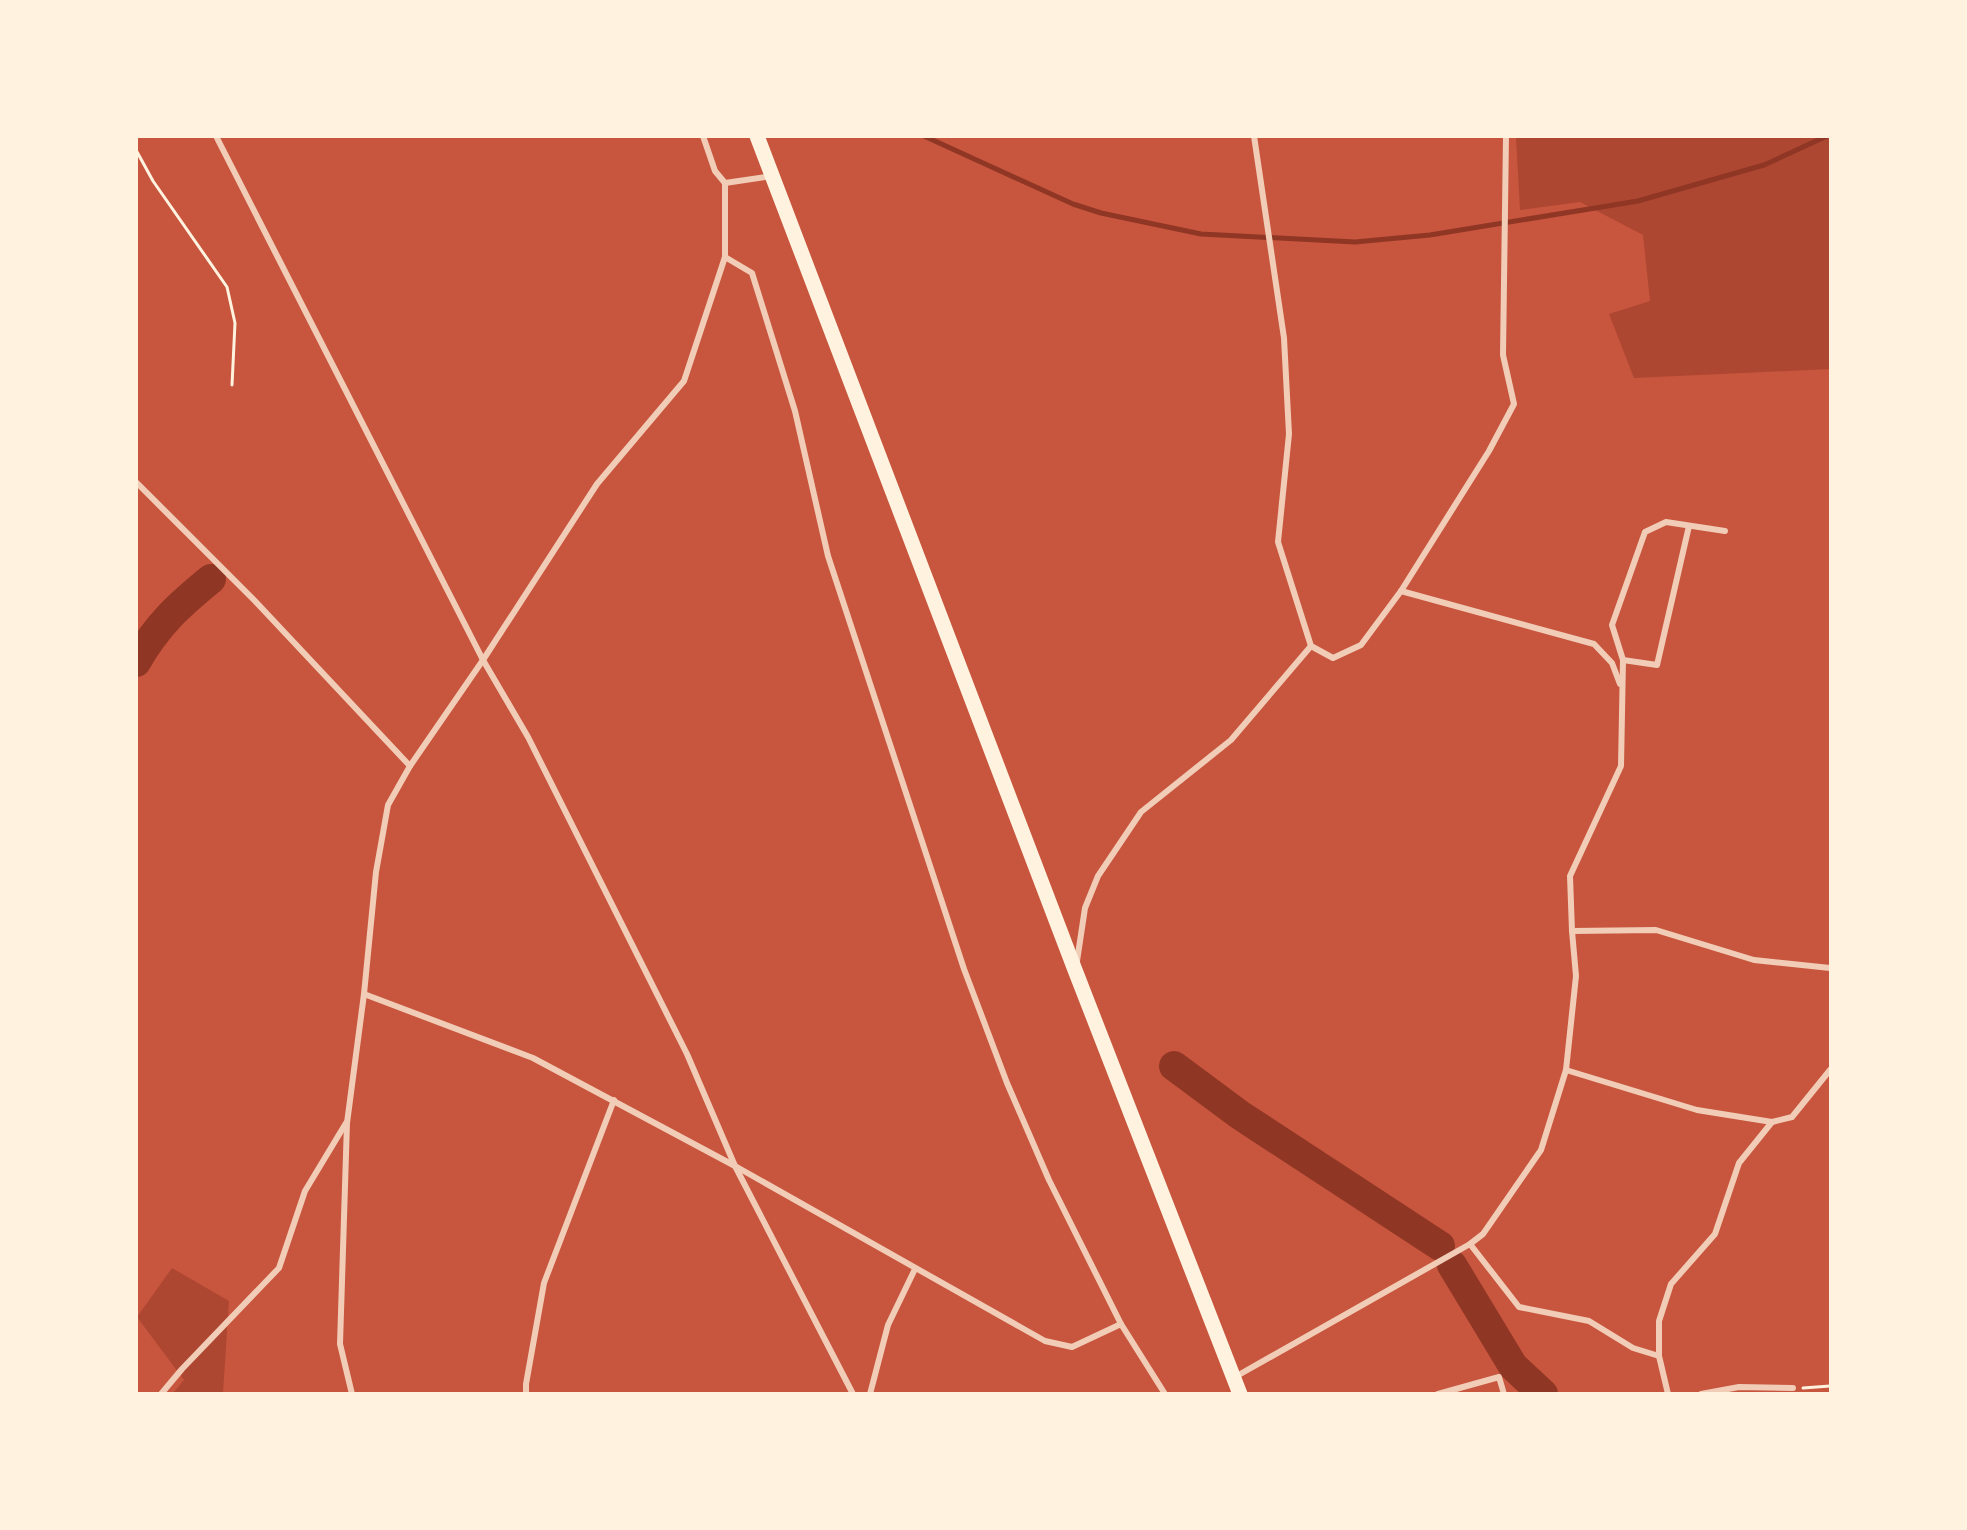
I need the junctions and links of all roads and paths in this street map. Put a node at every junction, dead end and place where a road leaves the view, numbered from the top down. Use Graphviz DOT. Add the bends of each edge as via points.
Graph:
graph roads {
  1 [pos="216,136"];
  2 [pos="704,136"];
  3 [pos="757,136"];
  4 [pos="1254,136"];
  5 [pos="1506,136"];
  6 [pos="136,150"];
  7 [pos="772,176"];
  8 [pos="725,183"];
  9 [pos="725,257"];
  10 [pos="232,385"];
  11 [pos="136,482"];
  12 [pos="1689,526"];
  13 [pos="1725,531"];
  14 [pos="1401,591"];
  15 [pos="1311,646"];
  16 [pos="483,660"];
  17 [pos="1623,660"];
  18 [pos="1622,690"];
  19 [pos="410,766"];
  20 [pos="1572,931"];
  21 [pos="1830,968"];
  22 [pos="1075,970"];
  23 [pos="364,994"];
  24 [pos="1566,1070"];
  25 [pos="1830,1070"];
  26 [pos="614,1100"];
  27 [pos="1772,1122"];
  28 [pos="346,1123"];
  29 [pos="735,1166"];
  30 [pos="1470,1244"];
  31 [pos="915,1269"];
  32 [pos="1121,1324"];
  33 [pos="1659,1356"];
  34 [pos="1234,1378"];
  35 [pos="1830,1386"];
  36 [pos="1792,1388"];
  37 [pos="161,1394"];
  38 [pos="352,1394"];
  39 [pos="526,1394"];
  40 [pos="853,1394"];
  41 [pos="870,1394"];
  42 [pos="1165,1394"];
  43 [pos="1240,1394"];
  44 [pos="1438,1394"];
  45 [pos="1504,1394"];
  46 [pos="1668,1394"];
  47 [pos="1701,1394"];
  1 -- 16 [label="street"];
  2 -- 8 [label="street" via="715,171"];
  3 -- 7 [label="main road"];
  4 -- 15 [label="street" via="1285,350 1289,434 1278,542"];
  5 -- 14 [label="street" via="1503,355 1514,404"];
  6 -- 10 [label="path" via="226,287 235,323"];
  7 -- 8 [label="street"];
  7 -- 22 [label="main road"];
  8 -- 9 [label="street"];
  9 -- 16 [label="street" via="684,381 597,484"];
  9 -- 32 [label="street" via="752,273 795,411 828,556 964,969 1044,1169"];
  11 -- 19 [label="street" via="255,601"];
  12 -- 13 [label="street"];
  12 -- 17 [label="street" via="1657,666"];
  12 -- 17 [label="street" via="1666,522 1645,532 1612,625"];
  14 -- 15 [label="street" via="1361,645 1334,658"];
  14 -- 18 [label="street" via="1594,644 1612,663"];
  15 -- 22 [label="street" via="1231,740 1141,812 1098,876 1085,908"];
  16 -- 19 [label="street"];
  16 -- 29 [label="street" via="528,737 682,1044"];
  17 -- 18 [label="street"];
  18 -- 20 [label="street" via="1621,766 1570,876"];
  19 -- 23 [label="street" via="388,805 376,872"];
  20 -- 21 [label="street" via="1656,930 1754,960"];
  20 -- 24 [label="street" via="1576,976"];
  22 -- 34 [label="main road"];
  23 -- 26 [label="street" via="533,1058"];
  23 -- 28 [label="street"];
  24 -- 27 [label="street" via="1696,1110"];
  24 -- 30 [label="street" via="1541,1150 1483,1234"];
  25 -- 27 [label="street" via="1792,1117"];
  26 -- 29 [label="street"];
  26 -- 39 [label="street" via="544,1283"];
  27 -- 33 [label="street" via="1739,1163 1715,1234 1671,1284 1659,1321"];
  28 -- 37 [label="street" via="305,1191 279,1268"];
  28 -- 38 [label="street" via="340,1344"];
  29 -- 31 [label="street"];
  29 -- 40 [label="street"];
  30 -- 33 [label="street" via="1519,1307 1589,1321 1633,1348"];
  30 -- 34 [label="street"];
  31 -- 32 [label="street" via="1045,1341 1072,1347"];
  31 -- 41 [label="street" via="888,1325"];
  32 -- 42 [label="street"];
  33 -- 46 [label="street"];
  34 -- 43 [label="main road"];
  35 -- 36 [label="path"];
  36 -- 47 [label="street" via="1739,1387"];
  44 -- 45 [label="street" via="1499,1377"];
}
